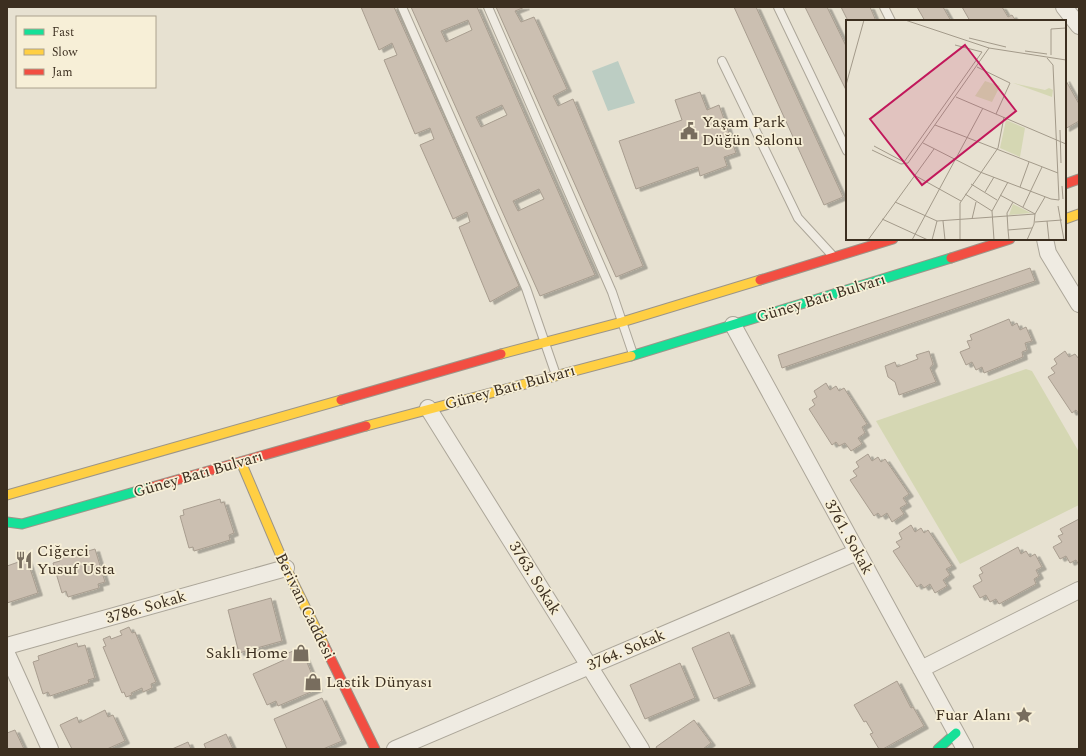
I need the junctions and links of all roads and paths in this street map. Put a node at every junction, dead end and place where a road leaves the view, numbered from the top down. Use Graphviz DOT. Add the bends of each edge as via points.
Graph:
graph roads {
  1 [pos="402,7"];
  2 [pos="488,7"];
  3 [pos="778,7"];
  4 [pos="884,7"];
  5 [pos="1064,7"];
  6 [pos="890,20"];
  7 [pos="1079,26"];
  8 [pos="722,61"];
  9 [pos="846,149"];
  10 [pos="1079,179"];
  11 [pos="1066,184"];
  12 [pos="1079,214"];
  13 [pos="1066,219"];
  14 [pos="888,240"];
  15 [pos="1007,240"];
  16 [pos="1046,240"];
  17 [pos="834,258"];
  18 [pos="1079,304"];
  19 [pos="622,322"];
  20 [pos="733,325"];
  21 [pos="544,342"];
  22 [pos="634,355"];
  23 [pos="556,374"];
  24 [pos="428,408"];
  25 [pos="241,462"];
  26 [pos="8,495"];
  27 [pos="7,522"];
  28 [pos="857,552"];
  29 [pos="286,568"];
  30 [pos="1079,590"];
  31 [pos="7,646"];
  32 [pos="7,654"];
  33 [pos="590,666"];
  34 [pos="921,669"];
  35 [pos="956,733"];
  36 [pos="50,749"];
  37 [pos="375,749"];
  38 [pos="395,749"];
  39 [pos="641,749"];
  40 [pos="938,749"];
  41 [pos="965,749"];
  1 -- 21 [label="lane" via="526,288"];
  2 -- 19 [label="lane" via="606,278"];
  3 -- 9 [label="lane"];
  4 -- 6 [label="lane"];
  5 -- 7 [label="street"];
  8 -- 17 [label="lane" via="798,218"];
  10 -- 11 [label="street"];
  12 -- 13 [label="street"];
  14 -- 17 [label="street, Güney Batı Bulvarı"];
  15 -- 20 [label="street, Güney Batı Bulvarı"];
  16 -- 18 [label="street" via="1048,253"];
  17 -- 19 [label="street, Güney Batı Bulvarı"];
  19 -- 21 [label="street, Güney Batı Bulvarı"];
  19 -- 22 [label="lane"];
  20 -- 22 [label="street, Güney Batı Bulvarı"];
  20 -- 28 [label="street, 3761. Sokak"];
  21 -- 23 [label="lane"];
  21 -- 26 [label="street, Güney Batı Bulvarı"];
  22 -- 23 [label="street, Güney Batı Bulvarı"];
  23 -- 24 [label="street, Güney Batı Bulvarı"];
  24 -- 25 [label="street, Güney Batı Bulvarı"];
  24 -- 33 [label="street, 3763. Sokak"];
  25 -- 27 [label="street, Güney Batı Bulvarı" via="22,524"];
  25 -- 29 [label="street, Berivan Caddesi"];
  28 -- 33 [label="street, 3764. Sokak"];
  28 -- 34 [label="street, 3761. Sokak"];
  29 -- 31 [label="street, 3786. Sokak"];
  29 -- 37 [label="street, Berivan Caddesi"];
  30 -- 34 [label="street"];
  32 -- 36 [label="street"];
  33 -- 38 [label="street, 3764. Sokak"];
  33 -- 39 [label="street, 3763. Sokak"];
  34 -- 35 [label="street, 3761. Sokak"];
  35 -- 40 [label="street"];
  35 -- 41 [label="street, 3761. Sokak"];
}
